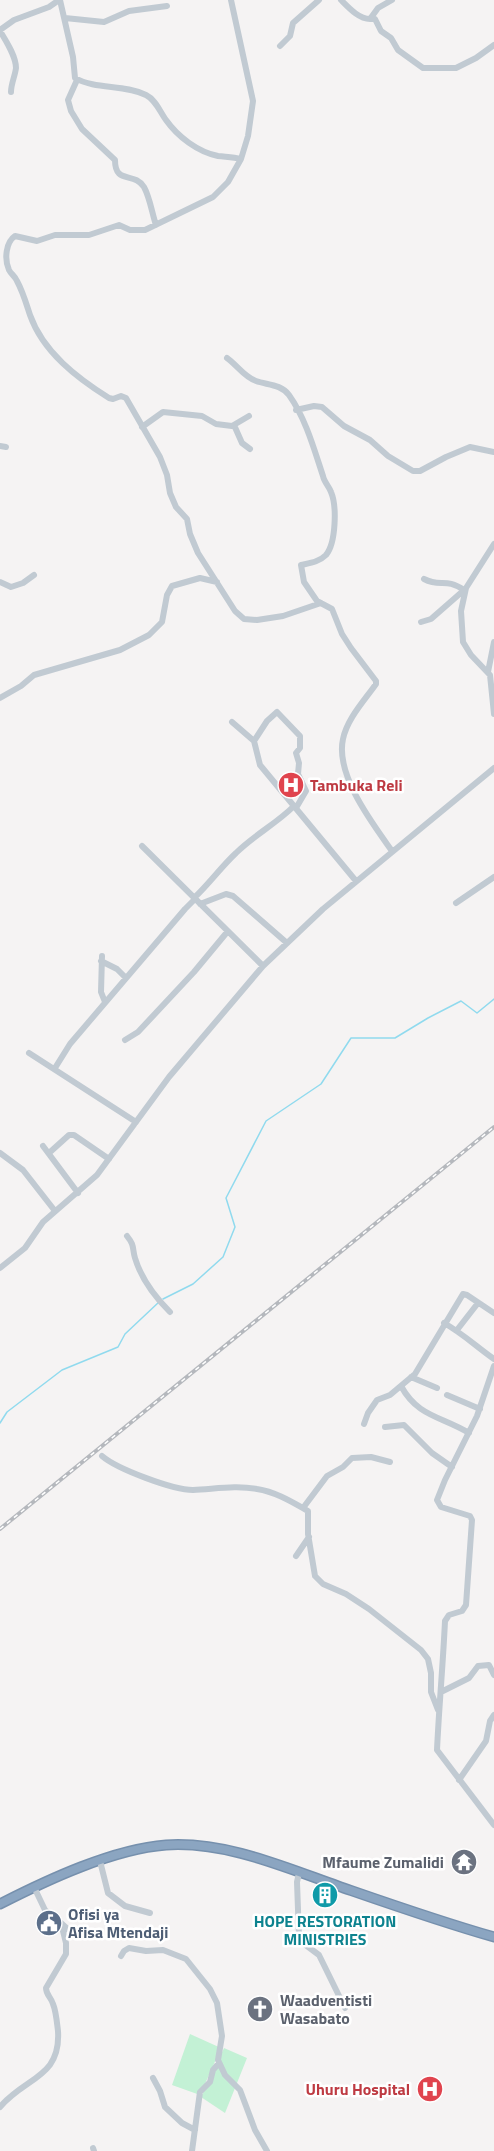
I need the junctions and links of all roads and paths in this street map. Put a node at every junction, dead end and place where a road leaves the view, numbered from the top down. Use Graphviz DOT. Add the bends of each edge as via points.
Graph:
graph roads {
  1 [pos="59,0"];
  2 [pos="231,0"];
  3 [pos="319,0"];
  4 [pos="341,0"];
  5 [pos="392,0"];
  6 [pos="167,6"];
  7 [pos="64,18"];
  8 [pos="370,19"];
  9 [pos="0,31"];
  10 [pos="494,45"];
  11 [pos="280,46"];
  12 [pos="77,80"];
  13 [pos="11,92"];
  14 [pos="241,159"];
  15 [pos="156,225"];
  16 [pos="0,251"];
  17 [pos="7,258"];
  18 [pos="227,358"];
  19 [pos="296,410"];
  20 [pos="249,416"];
  21 [pos="234,425"];
  22 [pos="142,427"];
  23 [pos="250,449"];
  24 [pos="494,452"];
  25 [pos="494,544"];
  26 [pos="34,575"];
  27 [pos="424,579"];
  28 [pos="0,582"];
  29 [pos="217,582"];
  30 [pos="465,589"];
  31 [pos="321,603"];
  32 [pos="421,622"];
  33 [pos="494,642"];
  34 [pos="488,672"];
  35 [pos="0,698"];
  36 [pos="494,714"];
  37 [pos="232,722"];
  38 [pos="254,741"];
  39 [pos="494,768"];
  40 [pos="295,807"];
  41 [pos="142,846"];
  42 [pos="392,851"];
  43 [pos="494,877"];
  44 [pos="356,881"];
  45 [pos="197,900"];
  46 [pos="456,903"];
  47 [pos="228,931"];
  48 [pos="287,943"];
  49 [pos="263,966"];
  50 [pos="126,978"];
  51 [pos="105,1002"];
  52 [pos="125,1040"];
  53 [pos="29,1053"];
  54 [pos="55,1068"];
  55 [pos="136,1122"];
  56 [pos="43,1146"];
  57 [pos="0,1153"];
  58 [pos="49,1153"];
  59 [pos="109,1159"];
  60 [pos="78,1193"];
  61 [pos="55,1211"];
  62 [pos="128,1236"];
  63 [pos="0,1268"];
  64 [pos="478,1303"];
  65 [pos="170,1312"];
  66 [pos="494,1313"];
  67 [pos="444,1323"];
  68 [pos="457,1330"];
  69 [pos="494,1359"];
  70 [pos="494,1366"];
  71 [pos="411,1377"];
  72 [pos="401,1386"];
  73 [pos="437,1388"];
  74 [pos="447,1395"];
  75 [pos="480,1409"];
  76 [pos="364,1424"];
  77 [pos="385,1426"];
  78 [pos="469,1433"];
  79 [pos="102,1456"];
  80 [pos="390,1462"];
  81 [pos="452,1467"];
  82 [pos="303,1508"];
  83 [pos="309,1537"];
  84 [pos="296,1556"];
  85 [pos="494,1675"];
  86 [pos="441,1692"];
  87 [pos="439,1710"];
  88 [pos="494,1716"];
  89 [pos="459,1780"];
  90 [pos="494,1825"];
  91 [pos="100,1861"];
  92 [pos="299,1873"];
  93 [pos="34,1887"];
  94 [pos="0,1905"];
  95 [pos="150,1913"];
  96 [pos="61,1923"];
  97 [pos="83,1935"];
  98 [pos="494,1937"];
  99 [pos="121,1956"];
  100 [pos="345,2008"];
  101 [pos="219,2062"];
  102 [pos="153,2078"];
  103 [pos="0,2107"];
  104 [pos="195,2130"];
  105 [pos="192,2151"];
  106 [pos="267,2151"];
  1 -- 7 [label="street"];
  1 -- 9 [label="street" via="14,20"];
  2 -- 14 [label="street" via="253,101"];
  3 -- 11 [label="street" via="293,23 290,36"];
  4 -- 8 [label="street" via="358,15"];
  5 -- 8 [label="street" via="378,8"];
  6 -- 7 [label="street" via="129,11 104,22"];
  7 -- 12 [label="street"];
  8 -- 10 [label="street" via="375,19 398,50 423,68 456,69"];
  9 -- 13 [label="street" via="16,66"];
  12 -- 14 [label="street" via="149,96 183,139 216,156"];
  12 -- 15 [label="street" via="68,100 71,111 82,129 114,158 118,173 144,187"];
  14 -- 15 [label="street" via="228,182 213,197"];
  15 -- 17 [label="street" via="138,231 118,225 89,236 56,235 33,241 15,236 11,238"];
  16 -- 17 [label="street"];
  17 -- 22 [label="street" via="30,316 56,357 109,398 126,398"];
  18 -- 19 [label="street" via="250,378 279,387"];
  19 -- 24 [label="street" via="322,407 413,471 470,447"];
  19 -- 31 [label="street" via="332,494 334,537 326,554 315,563 301,565 304,582"];
  20 -- 21 [label="street"];
  21 -- 22 [label="street" via="166,412 157,414"];
  21 -- 23 [label="street" via="245,447"];
  22 -- 29 [label="street" via="160,457 170,493 187,519 198,553"];
  25 -- 30 [label="street"];
  26 -- 28 [label="street" via="16,586"];
  27 -- 30 [label="street" via="435,584 449,582"];
  29 -- 31 [label="street" via="235,611 249,620 283,616"];
  29 -- 35 [label="street" via="200,578 172,586 162,622 149,635 120,650 34,675"];
  30 -- 32 [label="street" via="431,619"];
  30 -- 34 [label="street" via="461,607 463,642"];
  31 -- 42 [label="street" via="332,609 346,641 376,681 343,739 344,761 360,802"];
  33 -- 34 [label="street"];
  34 -- 36 [label="street"];
  37 -- 38 [label="street"];
  38 -- 40 [label="street" via="260,765"];
  38 -- 40 [label="street" via="278,712 300,736 296,753 298,774 306,794"];
  39 -- 42 [label="street"];
  40 -- 44 [label="street"];
  40 -- 45 [label="street" via="236,852"];
  41 -- 45 [label="street"];
  42 -- 44 [label="street"];
  43 -- 46 [label="street"];
  44 -- 48 [label="street"];
  45 -- 47 [label="street"];
  45 -- 48 [label="street" via="233,896"];
  45 -- 50 [label="street"];
  47 -- 49 [label="street"];
  47 -- 52 [label="street" via="138,1032"];
  48 -- 49 [label="street"];
  49 -- 55 [label="street"];
  50 -- 51 [label="street"];
  50 -- 51 [label="street" via="102,958 101,992"];
  51 -- 54 [label="street"];
  53 -- 54 [label="street"];
  54 -- 55 [label="street"];
  55 -- 59 [label="street"];
  56 -- 58 [label="street"];
  57 -- 61 [label="street" via="23,1170"];
  58 -- 59 [label="street" via="74,1135"];
  58 -- 60 [label="street"];
  59 -- 60 [label="street"];
  60 -- 61 [label="street"];
  61 -- 63 [label="street" via="25,1248"];
  62 -- 65 [label="street" via="142,1274"];
  64 -- 66 [label="street"];
  64 -- 67 [label="street" via="463,1294"];
  64 -- 68 [label="street"];
  67 -- 68 [label="street"];
  67 -- 71 [label="street"];
  68 -- 69 [label="street"];
  70 -- 75 [label="street"];
  71 -- 72 [label="street"];
  71 -- 73 [label="street"];
  72 -- 76 [label="street" via="377,1400"];
  72 -- 78 [label="street" via="421,1411"];
  74 -- 75 [label="street"];
  75 -- 78 [label="street"];
  77 -- 81 [label="street" via="404,1425 432,1454"];
  78 -- 81 [label="street"];
  79 -- 82 [label="street" via="169,1487 258,1489"];
  80 -- 82 [label="street" via="352,1458 326,1476"];
  81 -- 86 [label="street" via="438,1505 472,1520 466,1603 462,1611 446,1619"];
  82 -- 83 [label="street" via="310,1513"];
  83 -- 84 [label="street"];
  83 -- 87 [label="street" via="314,1573 320,1582 369,1609 425,1654 431,1692"];
  85 -- 86 [label="street" via="489,1665 478,1666 469,1678"];
  86 -- 87 [label="street"];
  87 -- 89 [label="street" via="437,1750"];
  88 -- 89 [label="street" via="486,1741"];
  89 -- 90 [label="street"];
  91 -- 92 [label="highway" via="146,1848 192,1845 238,1853"];
  91 -- 93 [label="highway"];
  91 -- 95 [label="street" via="106,1891 125,1906"];
  92 -- 98 [label="highway"];
  92 -- 100 [label="street" via="298,1937 319,1955"];
  93 -- 94 [label="highway"];
  93 -- 96 [label="street" via="45,1910"];
  96 -- 97 [label="street" via="72,1934"];
  96 -- 103 [label="street" via="66,1951 46,1988 58,2031 55,2059"];
  99 -- 101 [label="street" via="129,1948 158,1949 189,1962 217,2002 222,2036"];
  101 -- 104 [label="street" via="210,2082 200,2092"];
  101 -- 106 [label="street" via="227,2078 240,2090"];
  102 -- 104 [label="street" via="165,2107"];
  104 -- 105 [label="street"];
}
